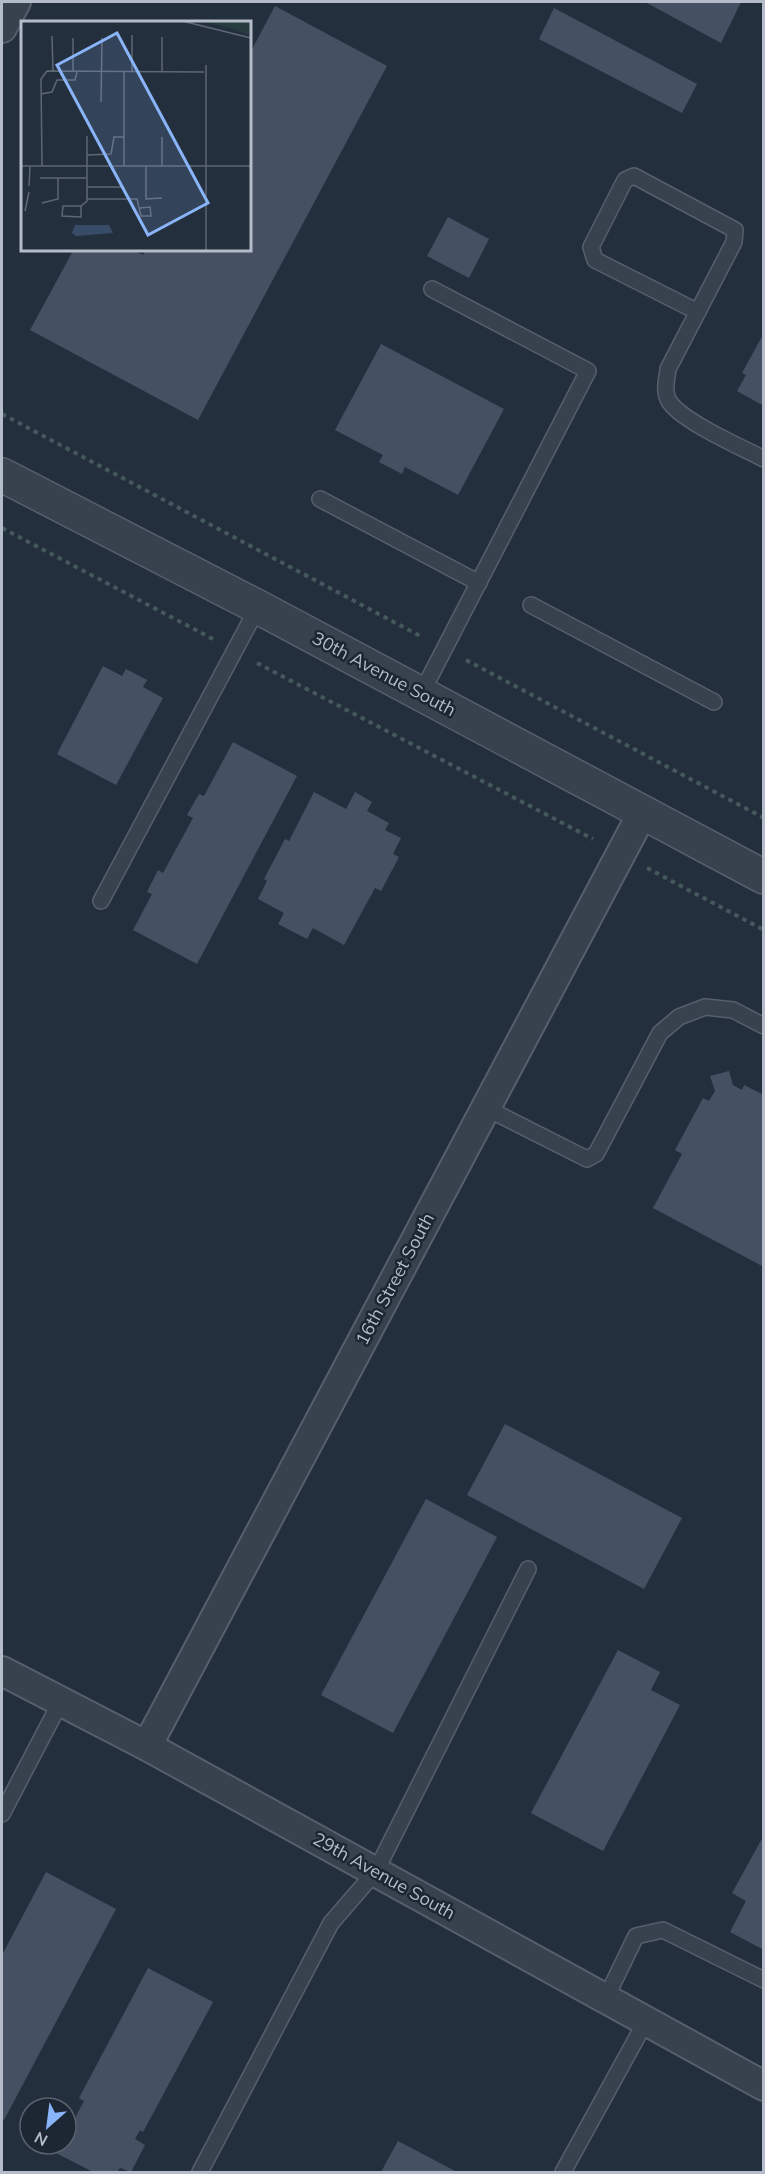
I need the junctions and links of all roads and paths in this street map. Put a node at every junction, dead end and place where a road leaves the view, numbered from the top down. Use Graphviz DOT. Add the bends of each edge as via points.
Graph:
graph roads {
  1 [pos="16,2"];
  2 [pos="2,28"];
  3 [pos="432,289"];
  4 [pos="698,312"];
  5 [pos="2,414"];
  6 [pos="764,459"];
  7 [pos="2,475"];
  8 [pos="320,499"];
  9 [pos="2,528"];
  10 [pos="479,583"];
  11 [pos="531,605"];
  12 [pos="258,607"];
  13 [pos="445,650"];
  14 [pos="235,651"];
  15 [pos="421,694"];
  16 [pos="714,702"];
  17 [pos="643,812"];
  18 [pos="764,818"];
  19 [pos="621,854"];
  20 [pos="764,877"];
  21 [pos="101,901"];
  22 [pos="764,930"];
  23 [pos="764,1026"];
  24 [pos="486,1108"];
  25 [pos="528,1569"];
  26 [pos="2,1671"];
  27 [pos="61,1701"];
  28 [pos="147,1746"];
  29 [pos="2,1814"];
  30 [pos="376,1871"];
  31 [pos="764,1980"];
  32 [pos="606,1998"];
  33 [pos="646,2021"];
  34 [pos="764,2086"];
  35 [pos="200,2172"];
  36 [pos="563,2172"];
  1 -- 2 [label="street"];
  3 -- 10 [label="lane" via="588,371"];
  4 -- 4 [label="lane" via="734,242 735,230 633,176 625,180 591,247 595,260"];
  4 -- 6 [label="lane" via="668,369 665,387 669,400 681,414"];
  5 -- 13 [label="path"];
  7 -- 12 [label="street, 30th Avenue South"];
  8 -- 10 [label="lane"];
  9 -- 14 [label="path"];
  10 -- 13 [label="lane"];
  11 -- 16 [label="lane"];
  12 -- 14 [label="lane"];
  12 -- 15 [label="street, 30th Avenue South"];
  13 -- 15 [label="lane"];
  13 -- 18 [label="path"];
  14 -- 19 [label="path"];
  14 -- 21 [label="lane"];
  15 -- 17 [label="street, 30th Avenue South"];
  17 -- 19 [label="street, 16th Street South"];
  17 -- 20 [label="street, 30th Avenue South"];
  19 -- 22 [label="path"];
  19 -- 24 [label="street, 16th Street South"];
  23 -- 24 [label="lane" via="732,1010 705,1007 679,1017 660,1033 596,1154 587,1159"];
  24 -- 28 [label="street, 16th Street South"];
  25 -- 30 [label="lane"];
  26 -- 27 [label="street, 29th Avenue South"];
  27 -- 28 [label="street, 29th Avenue South"];
  27 -- 29 [label="lane"];
  28 -- 30 [label="street, 29th Avenue South"];
  30 -- 32 [label="street, 29th Avenue South"];
  30 -- 35 [label="lane" via="331,1923"];
  31 -- 32 [label="lane" via="663,1930 636,1936"];
  32 -- 33 [label="street, 29th Avenue South"];
  33 -- 34 [label="street, 29th Avenue South"];
  33 -- 36 [label="lane"];
}
